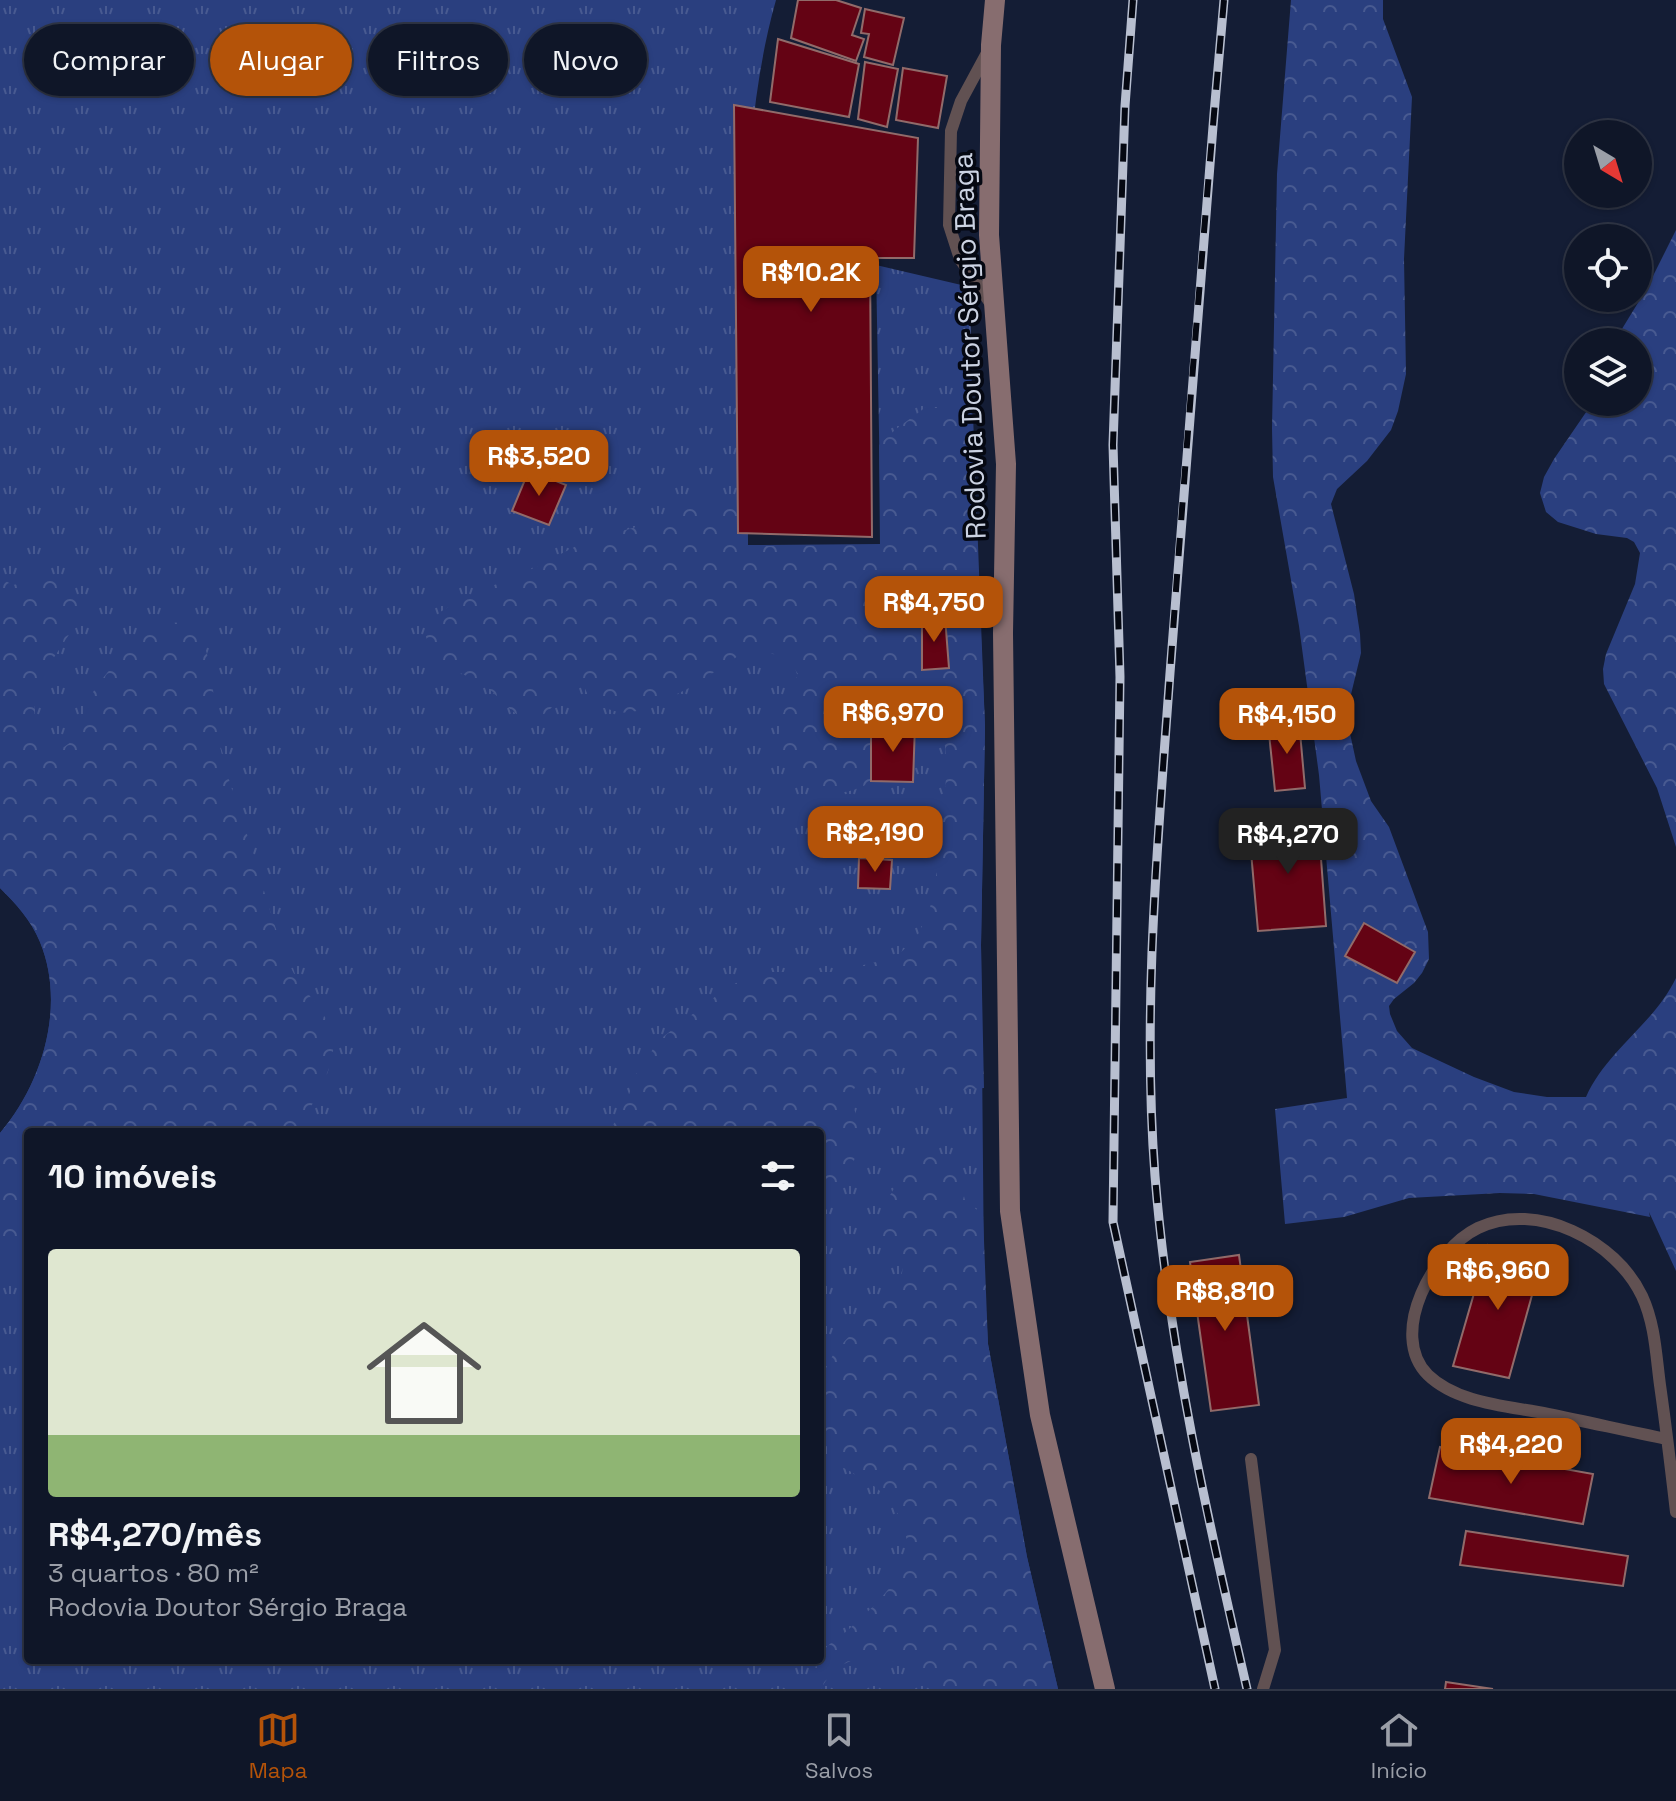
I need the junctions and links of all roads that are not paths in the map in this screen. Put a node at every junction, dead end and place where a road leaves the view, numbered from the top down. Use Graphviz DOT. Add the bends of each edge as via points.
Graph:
graph roads {
  1 [pos="995,0"];
  2 [pos="991,45"];
  3 [pos="995,309"];
  4 [pos="1667,1439"];
  5 [pos="1251,1459"];
  6 [pos="1676,1512"];
  7 [pos="1105,1689"];
  8 [pos="1263,1689"];
  1 -- 2 [label="main road, Rodovia Doutor Sérgio Braga"];
  2 -- 3 [label="main road, Rodovia Doutor Sérgio Braga" via="989,235"];
  2 -- 3 [label="lane" via="951,131 949,225 960,259"];
  3 -- 7 [label="main road, Rodovia Doutor Sérgio Braga" via="1006,464 1003,680 1010,1211 1040,1415"];
  4 -- 4 [label="lane" via="1649,1313 1627,1271 1599,1244 1558,1226 1510,1220 1476,1229 1441,1259 1411,1328 1421,1366 1439,1384 1470,1398"];
  4 -- 6 [label="lane"];
  5 -- 8 [label="lane" via="1275,1650"];
}
